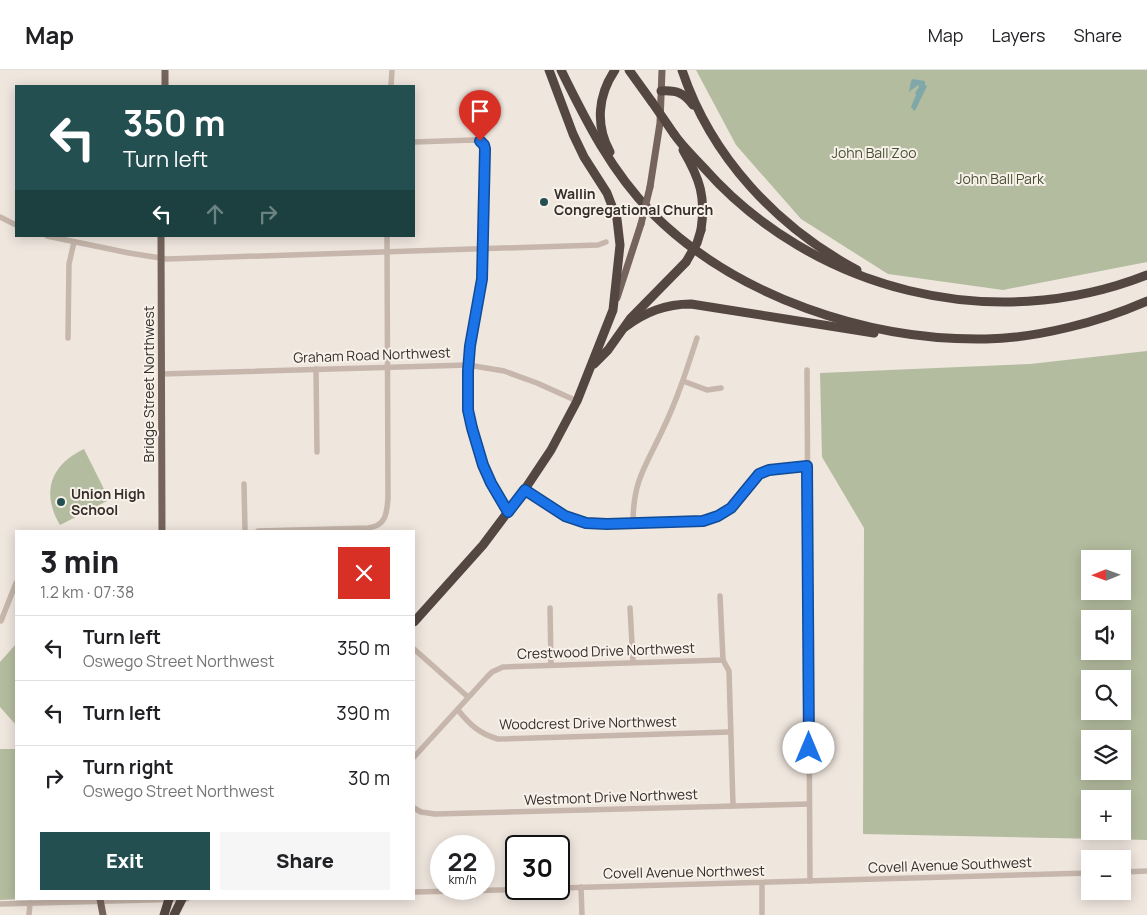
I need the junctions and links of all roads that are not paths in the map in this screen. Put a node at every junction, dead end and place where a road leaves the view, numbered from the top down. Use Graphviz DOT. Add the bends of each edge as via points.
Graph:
graph roads {
  1 [pos="165,70"];
  2 [pos="392,70"];
  3 [pos="549,70"];
  4 [pos="561,70"];
  5 [pos="615,70"];
  6 [pos="629,70"];
  7 [pos="662,70"];
  8 [pos="682,70"];
  9 [pos="165,85"];
  10 [pos="391,85"];
  11 [pos="661,91"];
  12 [pos="700,113"];
  13 [pos="675,135"];
  14 [pos="415,142"];
  15 [pos="635,193"];
  16 [pos="0,217"];
  17 [pos="15,224"];
  18 [pos="52,237"];
  19 [pos="161,237"];
  20 [pos="387,237"];
  21 [pos="74,242"];
  22 [pos="606,242"];
  23 [pos="483,248"];
  24 [pos="387,251"];
  25 [pos="161,258"];
  26 [pos="1147,275"];
  27 [pos="881,283"];
  28 [pos="1147,301"];
  29 [pos="613,310"];
  30 [pos="625,327"];
  31 [pos="931,337"];
  32 [pos="68,338"];
  33 [pos="697,338"];
  34 [pos="468,365"];
  35 [pos="387,367"];
  36 [pos="591,367"];
  37 [pos="316,369"];
  38 [pos="807,370"];
  39 [pos="162,374"];
  40 [pos="683,381"];
  41 [pos="721,388"];
  42 [pos="577,401"];
  43 [pos="317,452"];
  44 [pos="807,466"];
  45 [pos="244,484"];
  46 [pos="525,490"];
  47 [pos="508,512"];
  48 [pos="633,523"];
  49 [pos="162,530"];
  50 [pos="245,530"];
  51 [pos="295,530"];
  52 [pos="15,586"];
  53 [pos="720,596"];
  54 [pos="550,608"];
  55 [pos="630,608"];
  56 [pos="415,621"];
  57 [pos="1,622"];
  58 [pos="415,650"];
  59 [pos="723,660"];
  60 [pos="634,662"];
  61 [pos="551,665"];
  62 [pos="468,697"];
  63 [pos="458,710"];
  64 [pos="730,732"];
  65 [pos="415,756"];
  66 [pos="810,804"];
  67 [pos="733,805"];
  68 [pos="415,809"];
  69 [pos="1147,871"];
  70 [pos="1131,872"];
  71 [pos="1081,873"];
  72 [pos="810,881"];
  73 [pos="762,883"];
  74 [pos="581,887"];
  75 [pos="570,888"];
  76 [pos="505,890"];
  77 [pos="415,892"];
  78 [pos="100,900"];
  79 [pos="169,900"];
  80 [pos="182,900"];
  81 [pos="30,903"];
  82 [pos="0,904"];
  83 [pos="29,915"];
  84 [pos="102,915"];
  85 [pos="164,915"];
  86 [pos="174,915"];
  87 [pos="582,915"];
  88 [pos="762,915"];
  1 -- 9 [label="main road"];
  2 -- 10 [label="street"];
  3 -- 29 [label="highway" via="573,134 607,193 617,219 620,245"];
  4 -- 15 [label="highway" via="590,130"];
  5 -- 15 [label="highway" via="602,102 601,132"];
  6 -- 13 [label="highway, bridge"];
  7 -- 11 [label="main road"];
  8 -- 12 [label="highway"];
  11 -- 12 [label="highway" via="683,94"];
  11 -- 29 [label="main road, bridge" via="660,124 650,187"];
  12 -- 27 [label="highway" via="744,181 769,207 817,246"];
  13 -- 27 [label="highway" via="728,193 772,230 815,256"];
  13 -- 30 [label="highway, bridge" via="702,191 697,243 686,262"];
  14 -- 23 [label="street" via="467,140 480,141 484,145"];
  15 -- 31 [label="highway" via="652,213 692,246 739,277 776,296 858,324"];
  16 -- 17 [label="street"];
  18 -- 21 [label="street"];
  19 -- 25 [label="main road, Bridge Street Northwest"];
  20 -- 24 [label="street"];
  21 -- 25 [label="street"];
  21 -- 32 [label="street" via="69,264"];
  22 -- 23 [label="street" via="598,245"];
  23 -- 24 [label="street"];
  23 -- 34 [label="street" via="480,300"];
  24 -- 25 [label="street"];
  24 -- 35 [label="street"];
  25 -- 39 [label="main road, Bridge Street Northwest"];
  26 -- 27 [label="highway" via="1106,288 1040,301 974,302 906,291"];
  28 -- 31 [label="highway" via="1122,312 1028,335 987,339"];
  29 -- 36 [label="highway"];
  30 -- 31 [label="highway" via="661,307 691,304 910,339"];
  30 -- 36 [label="highway"];
  33 -- 40 [label="street"];
  34 -- 35 [label="street, Graham Road Northwest"];
  34 -- 42 [label="street, Graham Road Northwest" via="504,371"];
  34 -- 47 [label="street" via="468,410 472,428 483,465"];
  35 -- 37 [label="street, Graham Road Northwest"];
  35 -- 51 [label="street" via="388,498 387,514 382,523 374,528"];
  36 -- 42 [label="highway"];
  37 -- 39 [label="street, Graham Road Northwest"];
  37 -- 43 [label="street"];
  38 -- 44 [label="street"];
  39 -- 49 [label="main road, Bridge Street Northwest"];
  40 -- 41 [label="street" via="707,390"];
  40 -- 48 [label="street" via="663,430 643,467 636,487"];
  42 -- 46 [label="highway"];
  44 -- 48 [label="street" via="759,474 731,508 703,521"];
  44 -- 66 [label="street"];
  45 -- 50 [label="street"];
  46 -- 47 [label="highway"];
  46 -- 48 [label="street" via="575,520 600,524"];
  47 -- 56 [label="highway"];
  52 -- 57 [label="street"];
  53 -- 59 [label="street"];
  54 -- 61 [label="street"];
  55 -- 60 [label="street"];
  58 -- 62 [label="street"];
  59 -- 60 [label="street, Crestwood Drive Northwest"];
  59 -- 64 [label="street" via="730,671"];
  60 -- 61 [label="street, Crestwood Drive Northwest"];
  61 -- 62 [label="street, Crestwood Drive Northwest" via="503,667 492,672"];
  62 -- 63 [label="street"];
  63 -- 64 [label="street, Woodcrest Drive Northwest" via="483,734 498,740"];
  63 -- 65 [label="street"];
  64 -- 67 [label="street"];
  66 -- 67 [label="street, Westmont Drive Northwest"];
  66 -- 72 [label="street"];
  67 -- 68 [label="street, Westmont Drive Northwest" via="435,814"];
  69 -- 70 [label="street"];
  71 -- 72 [label="street, Covell Avenue Southwest"];
  72 -- 73 [label="street, Covell Avenue Northwest"];
  73 -- 74 [label="street, Covell Avenue Northwest"];
  73 -- 88 [label="street"];
  74 -- 75 [label="street, Covell Avenue Northwest"];
  74 -- 87 [label="street"];
  76 -- 77 [label="street"];
  78 -- 81 [label="street"];
  78 -- 84 [label="main road"];
  79 -- 85 [label="highway"];
  80 -- 86 [label="highway"];
  81 -- 82 [label="street"];
  81 -- 83 [label="street"];
}
